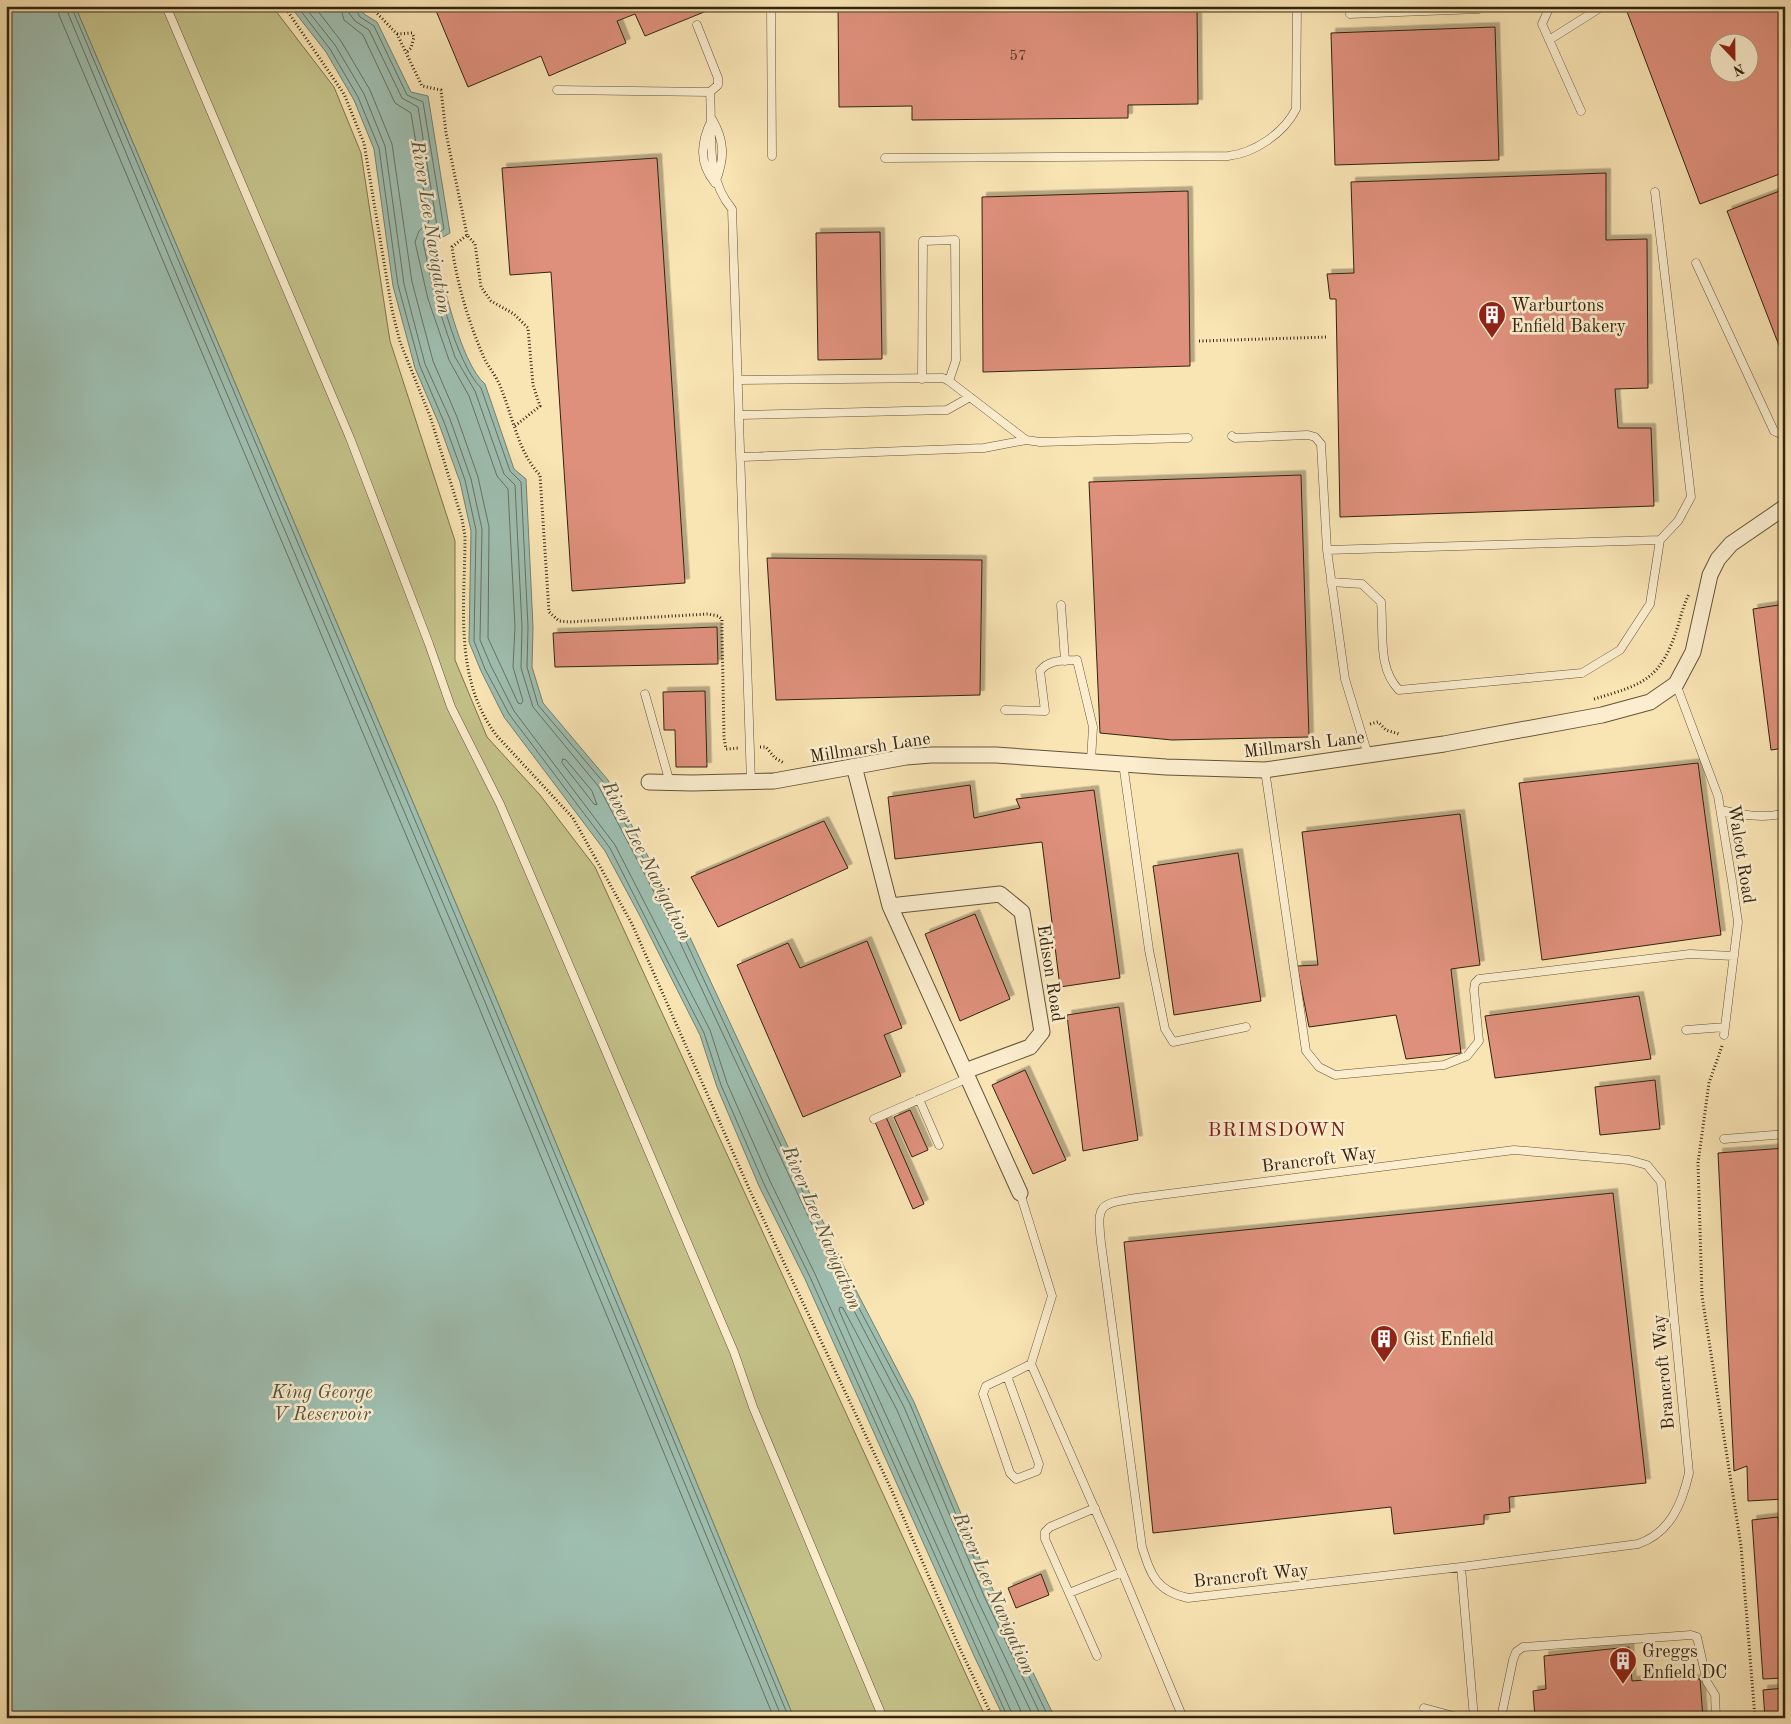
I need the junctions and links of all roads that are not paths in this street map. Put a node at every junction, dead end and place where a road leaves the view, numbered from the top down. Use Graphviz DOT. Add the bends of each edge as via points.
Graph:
graph roads {
  1 [pos="166,6"];
  2 [pos="770,6"];
  3 [pos="1297,6"];
  4 [pos="1550,6"];
  5 [pos="1603,6"];
  6 [pos="1399,9"];
  7 [pos="1479,9"];
  8 [pos="1350,14"];
  9 [pos="697,26"];
  10 [pos="1549,40"];
  11 [pos="557,90"];
  12 [pos="710,92"];
  13 [pos="1581,111"];
  14 [pos="712,119"];
  15 [pos="772,156"];
  16 [pos="885,158"];
  17 [pos="716,182"];
  18 [pos="1655,192"];
  19 [pos="1696,263"];
  20 [pos="922,379"];
  21 [pos="738,380"];
  22 [pos="949,381"];
  23 [pos="970,397"];
  24 [pos="740,416"];
  25 [pos="1232,436"];
  26 [pos="1785,436"];
  27 [pos="1188,438"];
  28 [pos="1026,440"];
  29 [pos="741,457"];
  30 [pos="1785,507"];
  31 [pos="1660,540"];
  32 [pos="1327,550"];
  33 [pos="1331,582"];
  34 [pos="1061,605"];
  35 [pos="1065,661"];
  36 [pos="1676,684"];
  37 [pos="645,694"];
  38 [pos="1005,710"];
  39 [pos="1368,755"];
  40 [pos="1091,760"];
  41 [pos="1123,763"];
  42 [pos="854,766"];
  43 [pos="1265,770"];
  44 [pos="649,782"];
  45 [pos="751,782"];
  46 [pos="670,783"];
  47 [pos="1720,810"];
  48 [pos="1785,813"];
  49 [pos="890,906"];
  50 [pos="1734,956"];
  51 [pos="1246,1027"];
  52 [pos="1686,1030"];
  53 [pos="967,1074"];
  54 [pos="919,1099"];
  55 [pos="874,1119"];
  56 [pos="1785,1134"];
  57 [pos="1724,1139"];
  58 [pos="939,1145"];
  59 [pos="1020,1193"];
  60 [pos="1031,1364"];
  61 [pos="1007,1376"];
  62 [pos="1095,1508"];
  63 [pos="1461,1567"];
  64 [pos="1122,1572"];
  65 [pos="1069,1593"];
  66 [pos="1097,1656"];
  67 [pos="1424,1708"];
  68 [pos="883,1718"];
  69 [pos="1183,1718"];
  70 [pos="1461,1718"];
  71 [pos="1474,1718"];
  72 [pos="1501,1718"];
  73 [pos="1716,1718"];
  1 -- 68 [label="lane" via="350,438 451,707 500,804 603,1044 730,1343 753,1407"];
  2 -- 15 [label="lane"];
  3 -- 16 [label="lane" via="1296,109 1271,138 1246,152 1228,156"];
  4 -- 10 [label="lane" via="1542,24"];
  5 -- 10 [label="lane"];
  6 -- 7 [label="lane"];
  6 -- 8 [label="lane"];
  9 -- 12 [label="lane" via="718,78 718,85"];
  10 -- 13 [label="lane"];
  11 -- 12 [label="lane"];
  12 -- 14 [label="lane"];
  14 -- 17 [label="lane" via="722,135 722,166"];
  14 -- 17 [label="lane" via="704,136 704,167"];
  17 -- 21 [label="lane" via="732,209"];
  18 -- 31 [label="lane" via="1691,497 1678,522"];
  19 -- 26 [label="lane" via="1774,431"];
  20 -- 21 [label="lane"];
  20 -- 22 [label="lane"];
  20 -- 22 [label="lane" via="923,241 955,240 956,360"];
  21 -- 24 [label="lane"];
  22 -- 23 [label="lane"];
  23 -- 24 [label="lane" via="947,410"];
  23 -- 28 [label="lane"];
  24 -- 29 [label="lane"];
  25 -- 32 [label="lane" via="1308,436 1315,437 1321,444"];
  27 -- 28 [label="lane"];
  28 -- 29 [label="lane" via="984,448"];
  29 -- 45 [label="lane"];
  30 -- 36 [label="street, Millmarsh Lane" via="1731,544 1718,560 1710,574 1693,652"];
  31 -- 32 [label="lane"];
  31 -- 33 [label="lane" via="1650,604 1620,650 1582,673 1399,690 1389,680 1384,664 1381,602 1362,584"];
  32 -- 33 [label="lane"];
  33 -- 39 [label="lane" via="1345,679"];
  34 -- 35 [label="lane"];
  35 -- 38 [label="lane" via="1055,661 1040,671 1045,711"];
  35 -- 40 [label="lane" via="1077,660 1093,727"];
  36 -- 39 [label="street, Millmarsh Lane" via="1650,702 1602,715"];
  36 -- 47 [label="lane, Walcot Road" via="1718,796"];
  37 -- 46 [label="lane"];
  39 -- 43 [label="street, Millmarsh Lane"];
  40 -- 41 [label="street, Millmarsh Lane"];
  40 -- 42 [label="street, Millmarsh Lane" via="996,754 931,755"];
  41 -- 43 [label="street, Millmarsh Lane"];
  41 -- 51 [label="lane" via="1165,1029 1173,1042"];
  42 -- 45 [label="street, Millmarsh Lane" via="804,777"];
  42 -- 49 [label="street"];
  43 -- 50 [label="lane" via="1306,1051 1318,1067 1335,1075 1444,1065 1467,1056 1479,1041 1474,990 1479,979 1690,954"];
  44 -- 46 [label="street, Millmarsh Lane"];
  45 -- 46 [label="street, Millmarsh Lane"];
  47 -- 48 [label="lane" via="1772,816"];
  47 -- 50 [label="lane, Walcot Road" via="1738,922"];
  49 -- 53 [label="street"];
  49 -- 53 [label="street, Edison Road" via="1000,894 1022,912 1042,1032 1030,1047"];
  50 -- 52 [label="lane, Walcot Road" via="1725,1031"];
  53 -- 54 [label="lane"];
  53 -- 59 [label="street"];
  54 -- 55 [label="lane"];
  54 -- 58 [label="lane"];
  56 -- 57 [label="lane"];
  59 -- 60 [label="lane" via="1052,1296"];
  60 -- 61 [label="lane"];
  60 -- 62 [label="lane"];
  61 -- 61 [label="lane" via="1039,1464 1037,1471 1016,1479 1010,1473 982,1394 986,1386"];
  62 -- 64 [label="lane"];
  62 -- 65 [label="lane" via="1045,1532 1045,1539"];
  63 -- 63 [label="lane, Brancroft Way" via="1188,1598 1174,1595 1153,1578 1142,1546 1101,1243 1098,1217 1109,1202 1514,1150 1629,1160 1647,1165 1661,1182 1689,1474 1676,1513 1651,1540 1638,1544"];
  63 -- 71 [label="lane"];
  64 -- 65 [label="lane"];
  64 -- 69 [label="lane"];
  65 -- 66 [label="lane"];
  67 -- 70 [label="lane"];
  72 -- 73 [label="lane" via="1513,1660 1523,1647 1691,1635 1696,1638 1707,1682 1715,1695"];
}
